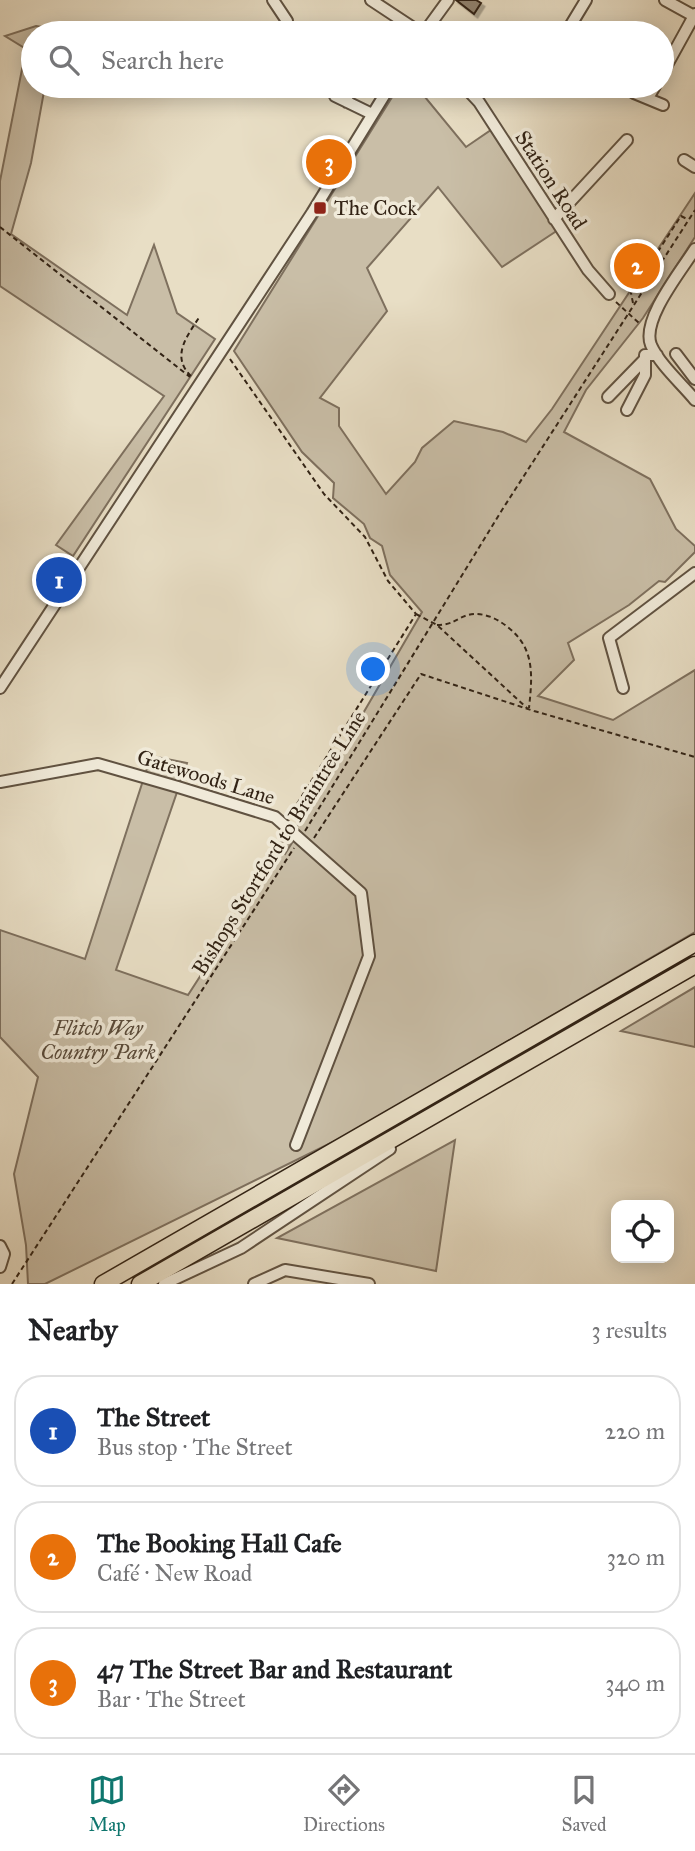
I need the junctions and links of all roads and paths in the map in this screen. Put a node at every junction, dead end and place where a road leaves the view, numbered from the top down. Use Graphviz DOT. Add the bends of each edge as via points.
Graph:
graph roads {
  1 [pos="273,0"];
  2 [pos="371,0"];
  3 [pos="448,0"];
  4 [pos="586,0"];
  5 [pos="665,0"];
  6 [pos="694,15"];
  7 [pos="287,21"];
  8 [pos="404,21"];
  9 [pos="432,21"];
  10 [pos="573,21"];
  11 [pos="674,52"];
  12 [pos="339,98"];
  13 [pos="347,98"];
  14 [pos="382,98"];
  15 [pos="475,98"];
  16 [pos="648,98"];
  17 [pos="347,102"];
  18 [pos="663,105"];
  19 [pos="372,114"];
  20 [pos="627,140"];
  21 [pos="684,160"];
  22 [pos="695,167"];
  23 [pos="695,210"];
  24 [pos="554,219"];
  25 [pos="688,220"];
  26 [pos="0,227"];
  27 [pos="620,248"];
  28 [pos="695,249"];
  29 [pos="652,260"];
  30 [pos="609,294"];
  31 [pos="634,304"];
  32 [pos="628,314"];
  33 [pos="200,316"];
  34 [pos="649,332"];
  35 [pos="222,350"];
  36 [pos="676,354"];
  37 [pos="657,355"];
  38 [pos="645,359"];
  39 [pos="695,379"];
  40 [pos="200,384"];
  41 [pos="608,397"];
  42 [pos="695,400"];
  43 [pos="628,410"];
  44 [pos="695,573"];
  45 [pos="416,614"];
  46 [pos="438,625"];
  47 [pos="0,688"];
  48 [pos="623,688"];
  49 [pos="528,709"];
  50 [pos="695,757"];
  51 [pos="0,782"];
  52 [pos="284,824"];
  53 [pos="304,843"];
  54 [pos="695,943"];
  55 [pos="695,965"];
  56 [pos="468,1097"];
  57 [pos="296,1145"];
  58 [pos="0,1246"];
  59 [pos="0,1267"];
  60 [pos="12,1284"];
  61 [pos="103,1284"];
  62 [pos="140,1284"];
  63 [pos="164,1284"];
  64 [pos="254,1284"];
  65 [pos="369,1284"];
  1 -- 7 [label="street"];
  2 -- 8 [label="street"];
  3 -- 9 [label="street"];
  4 -- 10 [label="street"];
  5 -- 6 [label="street"];
  6 -- 11 [label="street"];
  12 -- 17 [label="street"];
  13 -- 17 [label="street"];
  14 -- 19 [label="street"];
  15 -- 24 [label="street, Station Road"];
  16 -- 18 [label="street"];
  17 -- 19 [label="street"];
  19 -- 35 [label="street"];
  20 -- 24 [label="street"];
  21 -- 22 [label="street"];
  23 -- 25 [label="path, Bishops Stortford to Braintree Line"];
  24 -- 30 [label="street, Station Road"];
  25 -- 29 [label="path" via="681,216"];
  25 -- 31 [label="path, Bishops Stortford to Braintree Line"];
  26 -- 40 [label="path"];
  27 -- 29 [label="path"];
  28 -- 34 [label="street" via="657,309"];
  29 -- 31 [label="path" via="631,293"];
  30 -- 32 [label="path"];
  31 -- 32 [label="path, Bishops Stortford to Braintree Line"];
  32 -- 34 [label="path"];
  32 -- 53 [label="path, Bishops Stortford to Braintree Line" via="502,510"];
  33 -- 40 [label="path" via="185,339 181,360"];
  34 -- 37 [label="street"];
  35 -- 40 [label="street"];
  35 -- 45 [label="path" via="324,494 365,537 388,581"];
  36 -- 39 [label="street"];
  37 -- 38 [label="street" via="645,355"];
  37 -- 42 [label="street"];
  38 -- 41 [label="street"];
  38 -- 43 [label="street" via="645,375"];
  40 -- 47 [label="street"];
  44 -- 48 [label="street" via="608,638"];
  45 -- 46 [label="path"];
  45 -- 52 [label="path"];
  46 -- 49 [label="path"];
  46 -- 49 [label="path" via="453,625 468,615 489,615 520,637 530,660"];
  49 -- 50 [label="path"];
  49 -- 53 [label="path" via="421,674"];
  51 -- 52 [label="street, Gatewoods Lane" via="98,764 275,817"];
  52 -- 53 [label="street, Gatewoods Lane"];
  53 -- 57 [label="street, Gatewoods Lane" via="361,893 369,956"];
  53 -- 60 [label="path, Bishops Stortford to Braintree Line"];
  54 -- 61 [label="highway"];
  55 -- 56 [label="highway"];
  56 -- 62 [label="highway"];
  56 -- 63 [label="street" via="241,1248"];
  58 -- 59 [label="street" via="4,1254"];
  64 -- 65 [label="street" via="285,1270"];
}
